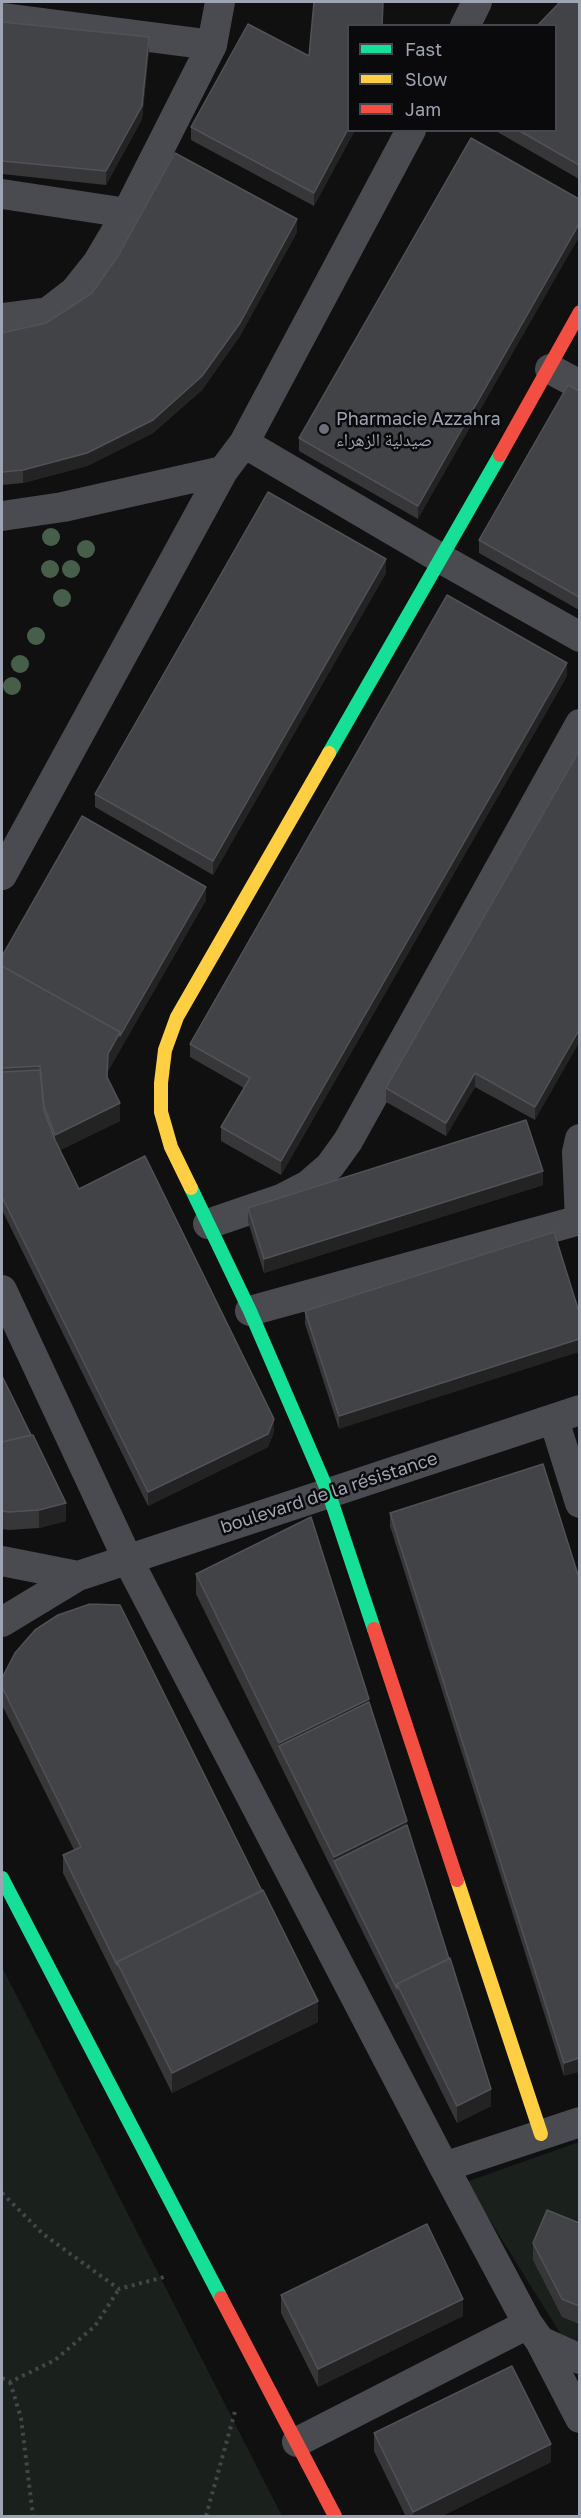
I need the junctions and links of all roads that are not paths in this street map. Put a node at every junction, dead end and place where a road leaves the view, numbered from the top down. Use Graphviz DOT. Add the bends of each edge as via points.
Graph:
graph roads {
  1 [pos="220,2"];
  2 [pos="477,2"];
  3 [pos="2,18"];
  4 [pos="466,24"];
  5 [pos="212,45"];
  6 [pos="410,132"];
  7 [pos="2,194"];
  8 [pos="126,213"];
  9 [pos="579,312"];
  10 [pos="2,318"];
  11 [pos="550,369"];
  12 [pos="579,385"];
  13 [pos="244,443"];
  14 [pos="224,471"];
  15 [pos="2,516"];
  16 [pos="440,558"];
  17 [pos="579,637"];
  18 [pos="579,724"];
  19 [pos="2,874"];
  20 [pos="579,1139"];
  21 [pos="579,1220"];
  22 [pos="208,1224"];
  23 [pos="2,1290"];
  24 [pos="250,1311"];
  25 [pos="567,1415"];
  26 [pos="329,1494"];
  27 [pos="579,1503"];
  28 [pos="127,1558"];
  29 [pos="2,1561"];
  30 [pos="78,1576"];
  31 [pos="2,1623"];
  32 [pos="2,1878"];
  33 [pos="579,2121"];
  34 [pos="541,2134"];
  35 [pos="444,2167"];
  36 [pos="534,2332"];
  37 [pos="579,2360"];
  38 [pos="579,2418"];
  39 [pos="297,2442"];
  40 [pos="335,2517"];
  1 -- 5 [label="street"];
  2 -- 4 [label="street"];
  3 -- 5 [label="street"];
  5 -- 8 [label="street"];
  6 -- 13 [label="street"];
  7 -- 8 [label="street"];
  8 -- 10 [label="street" via="98,262 74,292 48,312"];
  9 -- 11 [label="street"];
  11 -- 12 [label="street"];
  11 -- 16 [label="street"];
  13 -- 14 [label="street"];
  13 -- 16 [label="street"];
  14 -- 15 [label="street" via="63,507"];
  14 -- 19 [label="street"];
  16 -- 17 [label="street"];
  16 -- 22 [label="street" via="177,1017 165,1050 160,1083 162,1112 171,1147"];
  18 -- 22 [label="street" via="348,1141 330,1166 308,1185 281,1199"];
  20 -- 21 [label="street"];
  21 -- 24 [label="street"];
  22 -- 24 [label="street"];
  23 -- 28 [label="street"];
  24 -- 26 [label="street"];
  25 -- 26 [label="street, boulevard de la résistance"];
  25 -- 27 [label="street"];
  26 -- 28 [label="street, boulevard de la résistance"];
  26 -- 34 [label="street"];
  28 -- 30 [label="street, boulevard de la résistance"];
  28 -- 35 [label="street"];
  29 -- 30 [label="street"];
  30 -- 31 [label="street, boulevard de la résistance"];
  32 -- 39 [label="street"];
  33 -- 34 [label="street"];
  34 -- 35 [label="street"];
  35 -- 36 [label="street"];
  36 -- 37 [label="street"];
  36 -- 38 [label="street"];
  36 -- 39 [label="street"];
  39 -- 40 [label="street"];
}
